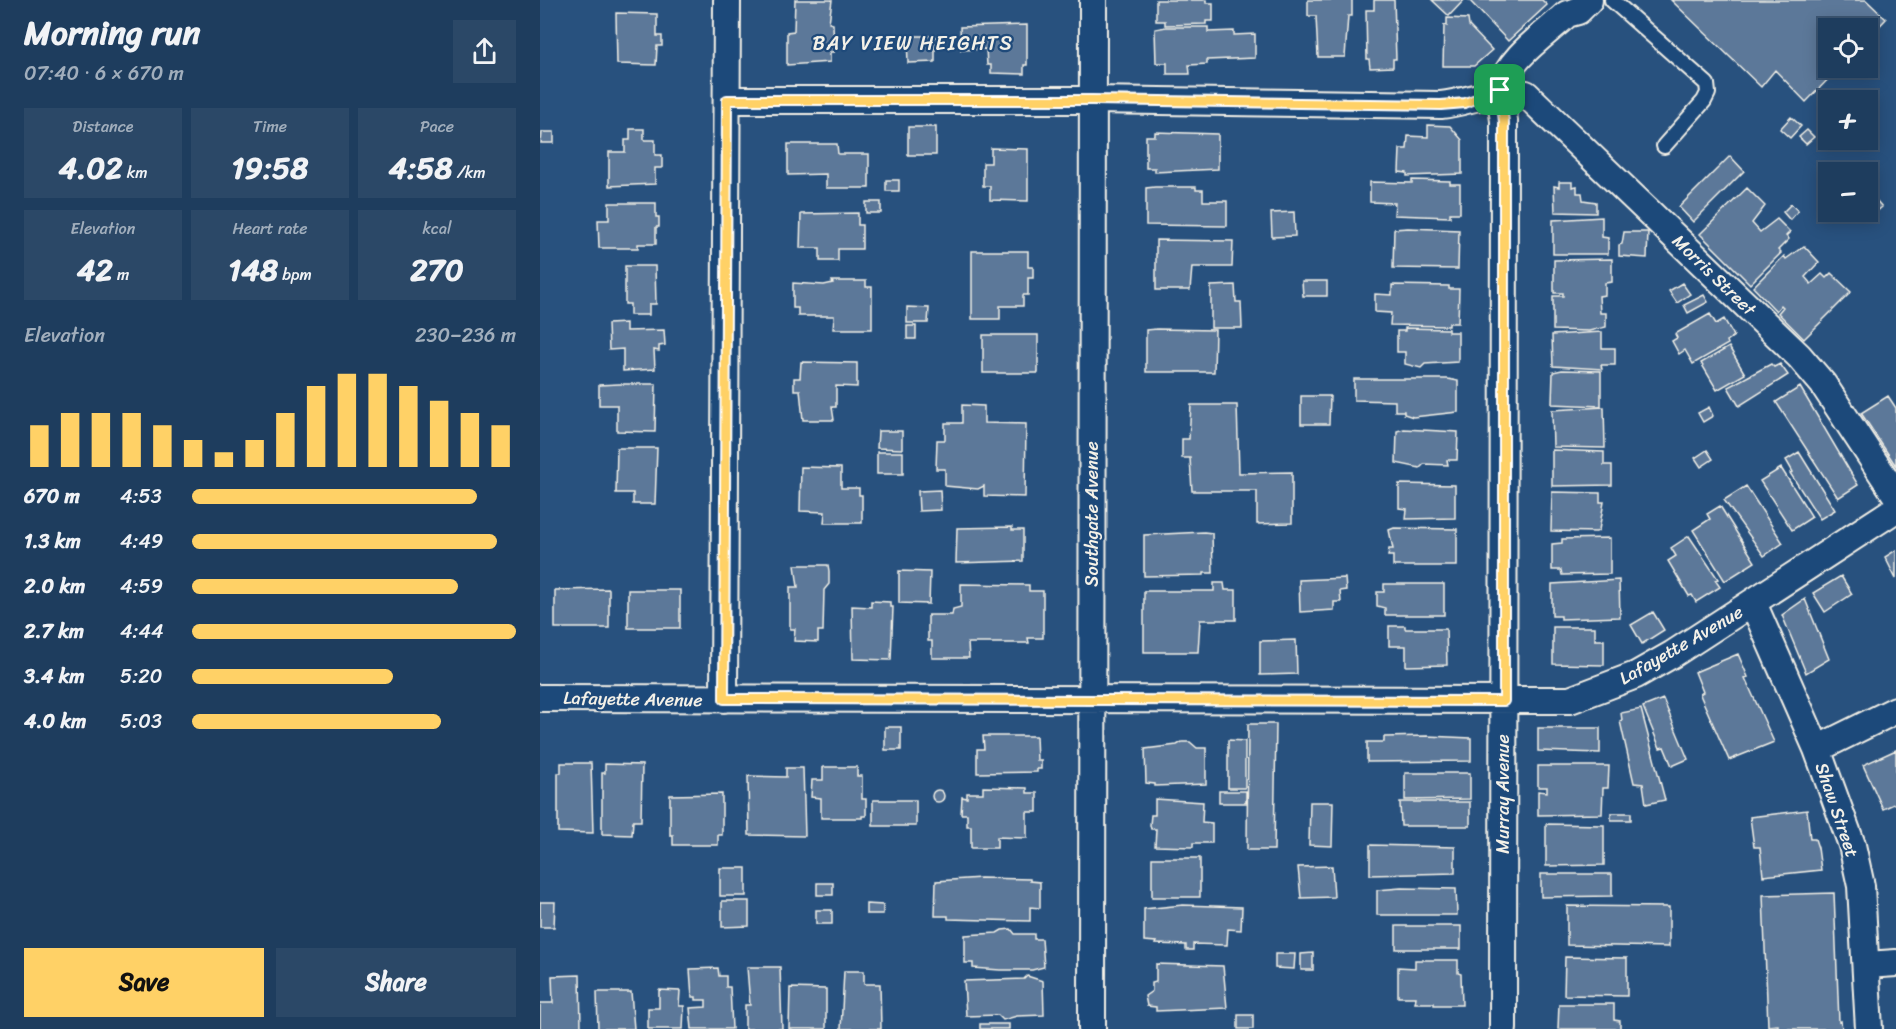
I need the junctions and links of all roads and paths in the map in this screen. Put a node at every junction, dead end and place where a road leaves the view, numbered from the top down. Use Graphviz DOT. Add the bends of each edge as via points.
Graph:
graph roads {
  1 [pos="727,0"];
  2 [pos="1093,0"];
  3 [pos="1589,0"];
  4 [pos="1612,0"];
  5 [pos="1500,90"];
  6 [pos="727,100"];
  7 [pos="1092,100"];
  8 [pos="1664,146"];
  9 [pos="1896,495"];
  10 [pos="1896,509"];
  11 [pos="1753,603"];
  12 [pos="540,698"];
  13 [pos="724,699"];
  14 [pos="1093,701"];
  15 [pos="1504,701"];
  16 [pos="1896,710"];
  17 [pos="1816,749"];
  18 [pos="1896,963"];
  19 [pos="1867,965"];
  20 [pos="1092,1029"];
  21 [pos="1503,1029"];
  22 [pos="1869,1029"];
  1 -- 6 [label="street"];
  2 -- 7 [label="street, Southgate Avenue"];
  3 -- 5 [label="street" via="1567,14 1515,62"];
  4 -- 8 [label="lane" via="1707,84 1704,101"];
  5 -- 7 [label="street" via="1465,103 1441,105"];
  5 -- 9 [label="street, Morris Street" via="1532,98 1798,356 1823,384"];
  5 -- 15 [label="street, Murray Avenue" via="1504,122"];
  6 -- 7 [label="street"];
  6 -- 13 [label="street"];
  7 -- 14 [label="street, Southgate Avenue"];
  10 -- 11 [label="street, Lafayette Avenue"];
  11 -- 15 [label="street, Lafayette Avenue" via="1636,675 1606,688 1570,700"];
  11 -- 17 [label="street, Shaw Street"];
  12 -- 13 [label="street, Lafayette Avenue"];
  13 -- 14 [label="street, Lafayette Avenue"];
  14 -- 15 [label="street, Lafayette Avenue"];
  14 -- 20 [label="street, Southgate Avenue"];
  15 -- 21 [label="street, Murray Avenue"];
  16 -- 17 [label="street"];
  17 -- 19 [label="street, Shaw Street" via="1852,845 1861,886"];
  18 -- 19 [label="street"];
  19 -- 22 [label="street, Shaw Street"];
}
